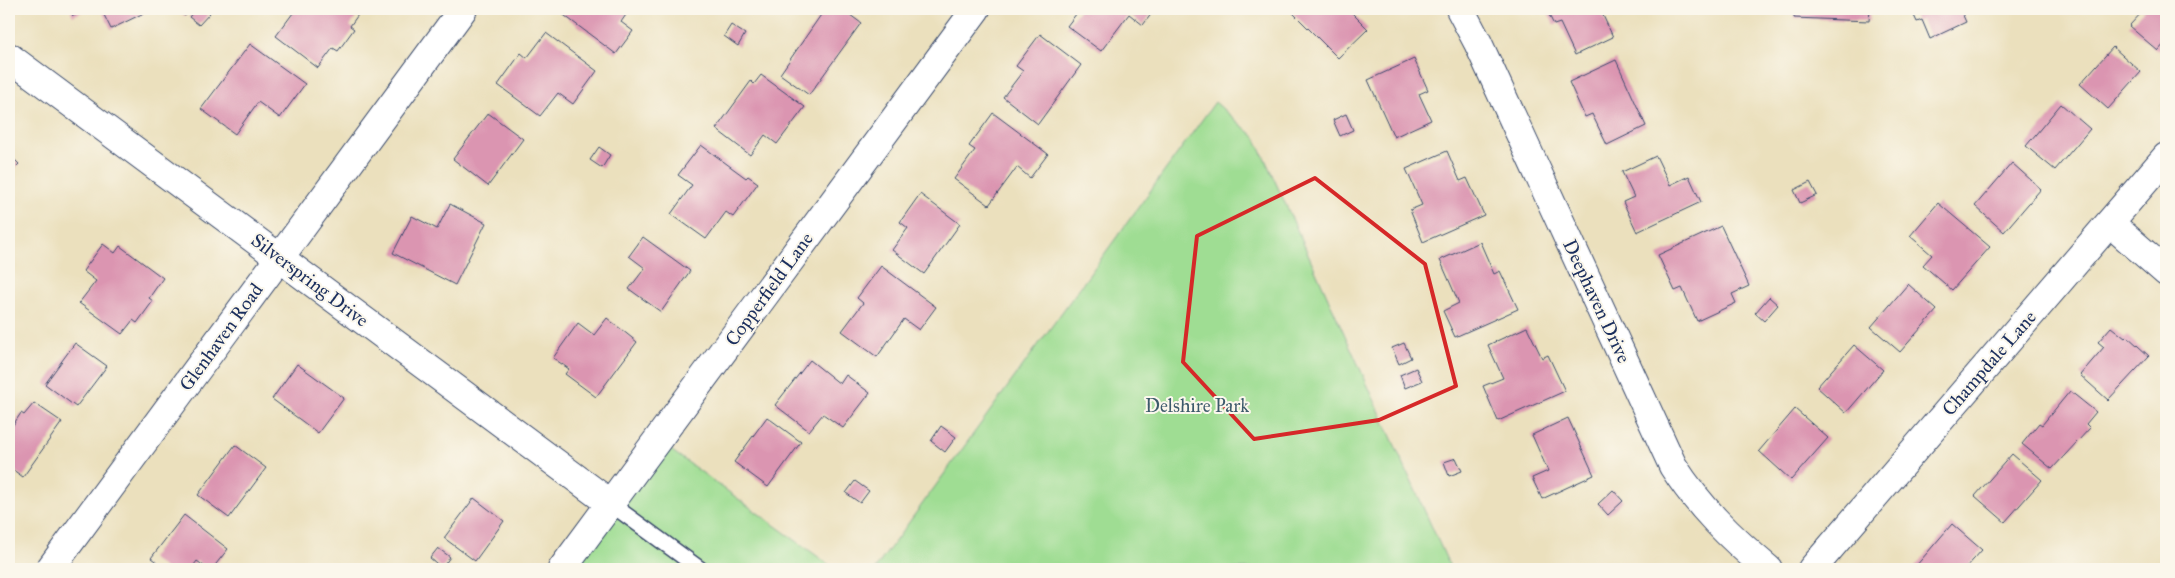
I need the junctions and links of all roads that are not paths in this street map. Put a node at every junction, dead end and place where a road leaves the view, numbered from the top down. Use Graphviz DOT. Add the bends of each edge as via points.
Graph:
graph roads {
  1 [pos="463,9"];
  2 [pos="976,9"];
  3 [pos="1460,9"];
  4 [pos="9,57"];
  5 [pos="2166,158"];
  6 [pos="2110,223"];
  7 [pos="280,257"];
  8 [pos="2166,272"];
  9 [pos="610,504"];
  10 [pos="50,569"];
  11 [pos="562,569"];
  12 [pos="700,569"];
  13 [pos="1768,569"];
  14 [pos="1812,569"];
  1 -- 7 [label="street, Glenhaven Road"];
  2 -- 9 [label="street, Copperfield Lane"];
  3 -- 13 [label="street, Deephaven Drive" via="1673,466 1693,496 1725,532"];
  4 -- 7 [label="street, Silverspring Drive"];
  5 -- 6 [label="street, Champdale Lane"];
  6 -- 8 [label="street"];
  6 -- 14 [label="street, Champdale Lane"];
  7 -- 9 [label="street, Silverspring Drive"];
  7 -- 10 [label="street, Glenhaven Road"];
  9 -- 11 [label="street, Copperfield Lane"];
  9 -- 12 [label="lane"];
}
